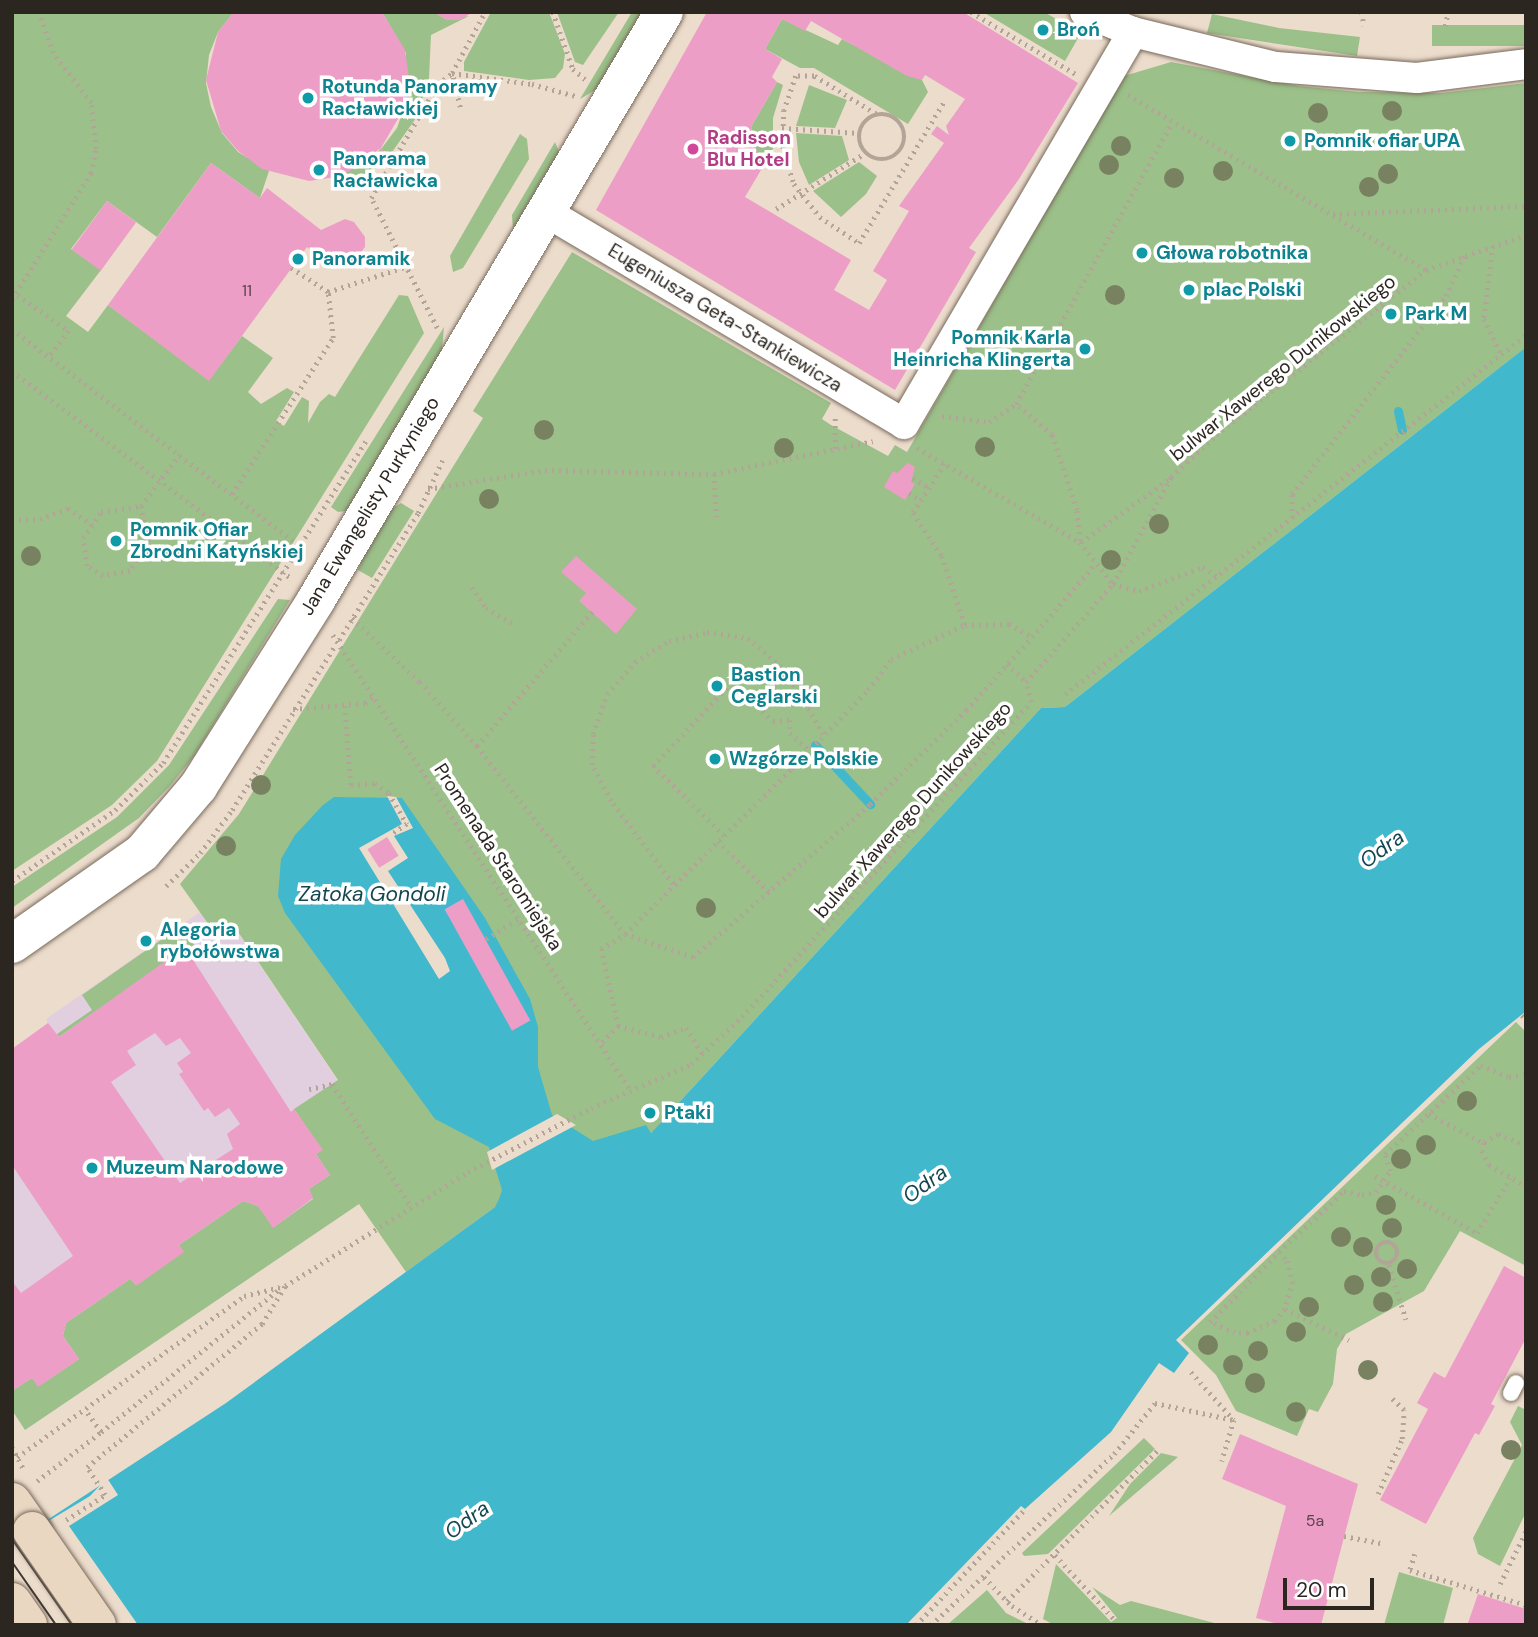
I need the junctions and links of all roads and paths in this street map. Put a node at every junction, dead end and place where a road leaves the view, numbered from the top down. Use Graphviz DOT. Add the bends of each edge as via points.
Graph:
graph roads {
  1 [pos="39,12"];
  2 [pos="485,12"];
  3 [pos="553,12"];
  4 [pos="664,12"];
  5 [pos="971,12"];
  6 [pos="1085,12"];
  7 [pos="1362,12"];
  8 [pos="1448,12"];
  9 [pos="1364,26"];
  10 [pos="1445,26"];
  11 [pos="1133,32"];
  12 [pos="1526,64"];
  13 [pos="452,73"];
  14 [pos="585,79"];
  15 [pos="1105,81"];
  16 [pos="576,96"];
  17 [pos="945,100"];
  18 [pos="460,107"];
  19 [pos="876,114"];
  20 [pos="1172,122"];
  21 [pos="782,128"];
  22 [pos="859,132"];
  23 [pos="903,147"];
  24 [pos="865,153"];
  25 [pos="913,153"];
  26 [pos="801,194"];
  27 [pos="1526,206"];
  28 [pos="776,209"];
  29 [pos="546,212"];
  30 [pos="1332,215"];
  31 [pos="1526,235"];
  32 [pos="1493,246"];
  33 [pos="1464,256"];
  34 [pos="405,267"];
  35 [pos="291,268"];
  36 [pos="1426,270"];
  37 [pos="328,292"];
  38 [pos="13,295"];
  39 [pos="437,328"];
  40 [pos="12,329"];
  41 [pos="1526,335"];
  42 [pos="1502,354"];
  43 [pos="49,358"];
  44 [pos="12,371"];
  45 [pos="1016,404"];
  46 [pos="938,416"];
  47 [pos="907,439"];
  48 [pos="445,454"];
  49 [pos="179,455"];
  50 [pos="944,464"];
  51 [pos="715,474"];
  52 [pos="1171,477"];
  53 [pos="913,478"];
  54 [pos="160,480"];
  55 [pos="929,488"];
  56 [pos="428,489"];
  57 [pos="909,493"];
  58 [pos="232,494"];
  59 [pos="921,500"];
  60 [pos="141,506"];
  61 [pos="717,517"];
  62 [pos="1292,519"];
  63 [pos="12,520"];
  64 [pos="92,525"];
  65 [pos="1080,542"];
  66 [pos="1095,564"];
  67 [pos="284,572"];
  68 [pos="1217,576"];
  69 [pos="1113,584"];
  70 [pos="472,587"];
  71 [pos="592,612"];
  72 [pos="352,618"];
  73 [pos="515,625"];
  74 [pos="965,625"];
  75 [pos="1032,637"];
  76 [pos="335,646"];
  77 [pos="1007,664"];
  78 [pos="1026,682"];
  79 [pos="1065,694"];
  80 [pos="376,695"];
  81 [pos="345,706"];
  82 [pos="293,709"];
  83 [pos="824,735"];
  84 [pos="477,746"];
  85 [pos="810,751"];
  86 [pos="392,834"];
  87 [pos="724,836"];
  88 [pos="719,841"];
  89 [pos="12,881"];
  90 [pos="673,884"];
  91 [pos="166,886"];
  92 [pos="769,892"];
  93 [pos="520,918"];
  94 [pos="625,934"];
  95 [pos="486,939"];
  96 [pos="12,944"];
  97 [pos="618,1026"];
  98 [pos="602,1042"];
  99 [pos="702,1053"];
  100 [pos="1526,1074"];
  101 [pos="309,1089"];
  102 [pos="631,1091"];
  103 [pos="1429,1114"];
  104 [pos="1484,1143"];
  105 [pos="1526,1146"];
  106 [pos="1376,1175"];
  107 [pos="1510,1178"];
  108 [pos="1386,1181"];
  109 [pos="1526,1186"];
  110 [pos="411,1206"];
  111 [pos="1279,1252"];
  112 [pos="1389,1265"];
  113 [pos="285,1286"];
  114 [pos="1285,1309"];
  115 [pos="1406,1319"];
  116 [pos="1349,1340"];
  117 [pos="1191,1372"];
  118 [pos="1390,1397"];
  119 [pos="85,1410"];
  120 [pos="1234,1420"];
  121 [pos="101,1432"];
  122 [pos="12,1447"];
  123 [pos="1158,1450"];
  124 [pos="18,1457"];
  125 [pos="1222,1461"];
  126 [pos="1378,1494"];
  127 [pos="32,1505"];
  128 [pos="1023,1511"];
  129 [pos="1526,1531"];
  130 [pos="1344,1536"];
  131 [pos="1380,1543"];
  132 [pos="1415,1554"];
  133 [pos="1055,1555"];
  134 [pos="984,1577"];
  135 [pos="1500,1584"];
  136 [pos="1007,1601"];
  137 [pos="12,1602"];
  138 [pos="1526,1605"];
  139 [pos="1114,1619"];
  140 [pos="28,1625"];
  141 [pos="97,1625"];
  142 [pos="916,1625"];
  143 [pos="931,1625"];
  144 [pos="1043,1625"];
  1 -- 38 [label="path" via="53,53 91,103 96,149 91,173"];
  2 -- 13 [label="path"];
  3 -- 14 [label="path" via="573,69"];
  4 -- 29 [label="street, Jana Ewangelisty Purkyniego"];
  5 -- 15 [label="path" via="1086,80"];
  6 -- 11 [label="street"];
  7 -- 9 [label="path"];
  8 -- 10 [label="path"];
  11 -- 12 [label="street" via="1276,67 1362,76 1417,78"];
  11 -- 15 [label="street"];
  13 -- 16 [label="path" via="531,84"];
  13 -- 18 [label="path"];
  13 -- 34 [label="path" via="438,85 371,198"];
  15 -- 20 [label="path"];
  15 -- 47 [label="street"];
  17 -- 25 [label="path"];
  19 -- 21 [label="path" via="814,76 796,76"];
  19 -- 22 [label="path"];
  19 -- 23 [label="path" via="896,119 903,127"];
  20 -- 30 [label="path"];
  20 -- 45 [label="path"];
  21 -- 22 [label="path"];
  21 -- 26 [label="path" via="786,164"];
  22 -- 24 [label="path"];
  23 -- 24 [label="path" via="887,160"];
  23 -- 25 [label="path"];
  24 -- 26 [label="path"];
  25 -- 26 [label="path" via="859,243 820,217"];
  26 -- 28 [label="path"];
  27 -- 30 [label="path"];
  29 -- 47 [label="street, Eugeniusza Geta-Stankiewicza"];
  29 -- 96 [label="street, Jana Ewangelisty Purkyniego" via="198,787 142,853"];
  30 -- 36 [label="path"];
  31 -- 32 [label="path, bulwar Xawerego Dunikowskiego"];
  32 -- 33 [label="path, bulwar Xawerego Dunikowskiego"];
  32 -- 42 [label="path" via="1484,319"];
  33 -- 36 [label="path, bulwar Xawerego Dunikowskiego"];
  33 -- 62 [label="path" via="1446,296 1292,494"];
  34 -- 37 [label="path"];
  34 -- 39 [label="path"];
  35 -- 37 [label="path"];
  36 -- 52 [label="path, bulwar Xawerego Dunikowskiego" via="1216,435"];
  37 -- 58 [label="path" via="333,338"];
  38 -- 43 [label="path" via="69,331"];
  40 -- 43 [label="path"];
  41 -- 42 [label="path"];
  42 -- 62 [label="path"];
  43 -- 49 [label="path"];
  44 -- 54 [label="path"];
  45 -- 46 [label="path" via="989,422"];
  45 -- 65 [label="path" via="1052,435 1077,510"];
  47 -- 50 [label="path"];
  47 -- 51 [label="path"];
  48 -- 56 [label="path"];
  49 -- 54 [label="path"];
  49 -- 58 [label="path"];
  50 -- 55 [label="path"];
  50 -- 65 [label="path"];
  51 -- 56 [label="path" via="545,470"];
  51 -- 61 [label="path"];
  52 -- 65 [label="path"];
  52 -- 69 [label="path, bulwar Xawerego Dunikowskiego"];
  53 -- 55 [label="path"];
  54 -- 60 [label="path"];
  54 -- 67 [label="path"];
  55 -- 59 [label="path"];
  56 -- 72 [label="path"];
  57 -- 59 [label="path"];
  58 -- 67 [label="path" via="300,546"];
  59 -- 74 [label="path" via="914,513 942,556"];
  60 -- 64 [label="path" via="101,512"];
  60 -- 64 [label="path" via="149,543 130,571 103,576 87,566 83,538"];
  62 -- 68 [label="path"];
  63 -- 64 [label="path" via="40,519 68,508"];
  65 -- 66 [label="path"];
  66 -- 69 [label="path"];
  66 -- 75 [label="path"];
  67 -- 89 [label="path" via="163,763 115,810"];
  68 -- 69 [label="path" via="1203,567 1139,591"];
  68 -- 79 [label="path"];
  69 -- 78 [label="path, bulwar Xawerego Dunikowskiego"];
  70 -- 73 [label="path" via="486,608"];
  71 -- 84 [label="path"];
  72 -- 80 [label="path, Promenada Staromiejska" via="339,640"];
  72 -- 84 [label="path" via="420,682"];
  74 -- 75 [label="path" via="1009,624"];
  74 -- 83 [label="path" via="891,659"];
  75 -- 77 [label="path"];
  76 -- 82 [label="path"];
  77 -- 78 [label="path"];
  77 -- 92 [label="path" via="870,804"];
  78 -- 99 [label="path, bulwar Xawerego Dunikowskiego" via="1031,702 742,1017"];
  80 -- 81 [label="path" via="365,703"];
  80 -- 93 [label="path, Promenada Staromiejska"];
  81 -- 82 [label="path"];
  81 -- 86 [label="path" via="351,785 381,784 407,824"];
  82 -- 91 [label="path" via="232,810 200,853"];
  83 -- 85 [label="path"];
  83 -- 90 [label="path" via="787,672 748,638 707,632 669,640 635,662 607,694 593,734 593,765 611,801"];
  84 -- 94 [label="path"];
  85 -- 87 [label="path"];
  85 -- 87 [label="path" via="790,733 790,720 773,721 732,682 653,766"];
  87 -- 88 [label="path"];
  88 -- 90 [label="path"];
  88 -- 92 [label="path"];
  90 -- 94 [label="path"];
  92 -- 94 [label="path" via="693,957"];
  93 -- 95 [label="path"];
  93 -- 98 [label="path, Promenada Staromiejska"];
  94 -- 97 [label="path" via="601,949"];
  97 -- 98 [label="path"];
  97 -- 99 [label="path" via="661,1037 686,1028"];
  98 -- 102 [label="path, Promenada Staromiejska"];
  99 -- 102 [label="path, bulwar Xawerego Dunikowskiego" via="691,1064"];
  100 -- 103 [label="path" via="1509,1077 1481,1065"];
  101 -- 110 [label="path" via="332,1084"];
  102 -- 110 [label="path, bulwar Xawerego Dunikowskiego" via="468,1172"];
  103 -- 104 [label="path"];
  103 -- 108 [label="path" via="1385,1154 1390,1171"];
  104 -- 105 [label="path" via="1504,1135"];
  104 -- 107 [label="path" via="1486,1163"];
  106 -- 108 [label="path"];
  107 -- 108 [label="path" via="1477,1233"];
  107 -- 109 [label="path"];
  108 -- 111 [label="path" via="1369,1194 1344,1191"];
  110 -- 113 [label="path"];
  111 -- 114 [label="path" via="1293,1282"];
  111 -- 114 [label="path" via="1210,1322 1235,1333 1248,1333 1268,1325"];
  112 -- 112 [label="path" via="1376,1256 1376,1249 1387,1242 1398,1254"];
  112 -- 115 [label="path"];
  113 -- 119 [label="path" via="244,1296"];
  113 -- 121 [label="path"];
  113 -- 127 [label="path" via="262,1324 87,1467 105,1495"];
  114 -- 116 [label="path"];
  117 -- 120 [label="path"];
  118 -- 126 [label="path" via="1404,1410 1402,1438"];
  119 -- 121 [label="path"];
  119 -- 124 [label="path"];
  120 -- 125 [label="path"];
  120 -- 134 [label="path" via="1155,1403 1114,1454"];
  121 -- 127 [label="path"];
  122 -- 124 [label="path"];
  123 -- 133 [label="path"];
  124 -- 127 [label="path"];
  127 -- 141 [label="main road, bridge"];
  128 -- 142 [label="path"];
  129 -- 135 [label="path"];
  130 -- 131 [label="path"];
  132 -- 138 [label="path" via="1410,1570"];
  133 -- 136 [label="path"];
  133 -- 139 [label="path"];
  134 -- 136 [label="path"];
  134 -- 143 [label="path"];
  136 -- 144 [label="path"];
  137 -- 140 [label="main road"];
}
